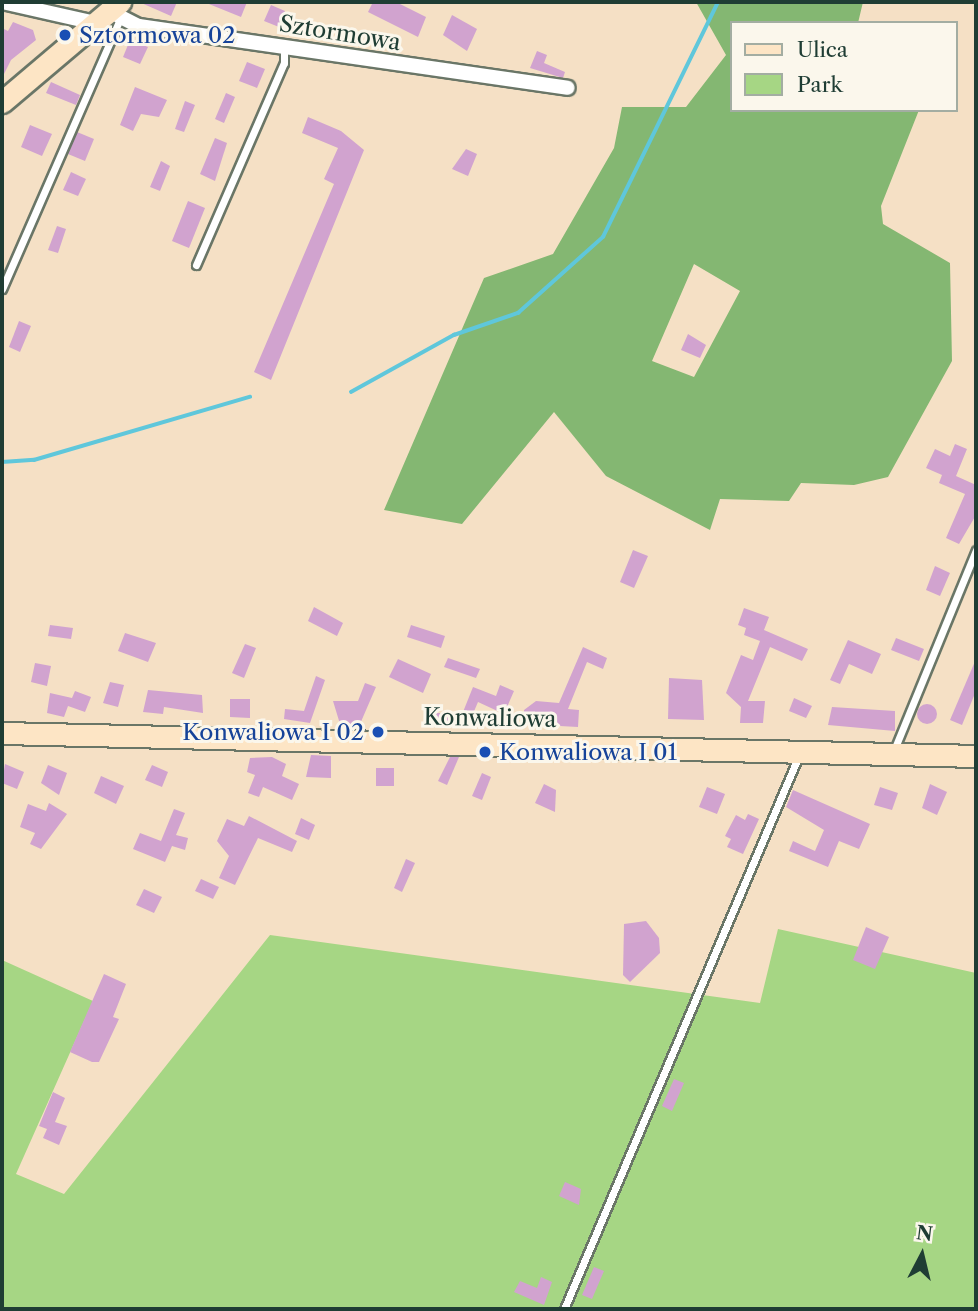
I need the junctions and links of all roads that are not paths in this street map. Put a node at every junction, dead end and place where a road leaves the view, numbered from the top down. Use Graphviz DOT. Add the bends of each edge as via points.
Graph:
graph roads {
  1 [pos="2,2"];
  2 [pos="111,14"];
  3 [pos="284,47"];
  4 [pos="568,88"];
  5 [pos="2,102"];
  6 [pos="196,265"];
  7 [pos="2,289"];
  8 [pos="976,550"];
  9 [pos="2,733"];
  10 [pos="800,751"];
  11 [pos="892,754"];
  12 [pos="976,756"];
  13 [pos="564,1309"];
  1 -- 2 [label="street, Sztormowa"];
  2 -- 3 [label="street, Sztormowa"];
  2 -- 5 [label="street"];
  2 -- 7 [label="lane"];
  3 -- 4 [label="street, Sztormowa"];
  3 -- 6 [label="lane" via="284,63"];
  8 -- 11 [label="lane"];
  9 -- 10 [label="street, Konwaliowa"];
  10 -- 11 [label="street, Konwaliowa"];
  10 -- 13 [label="lane"];
  11 -- 12 [label="street, Konwaliowa"];
}
